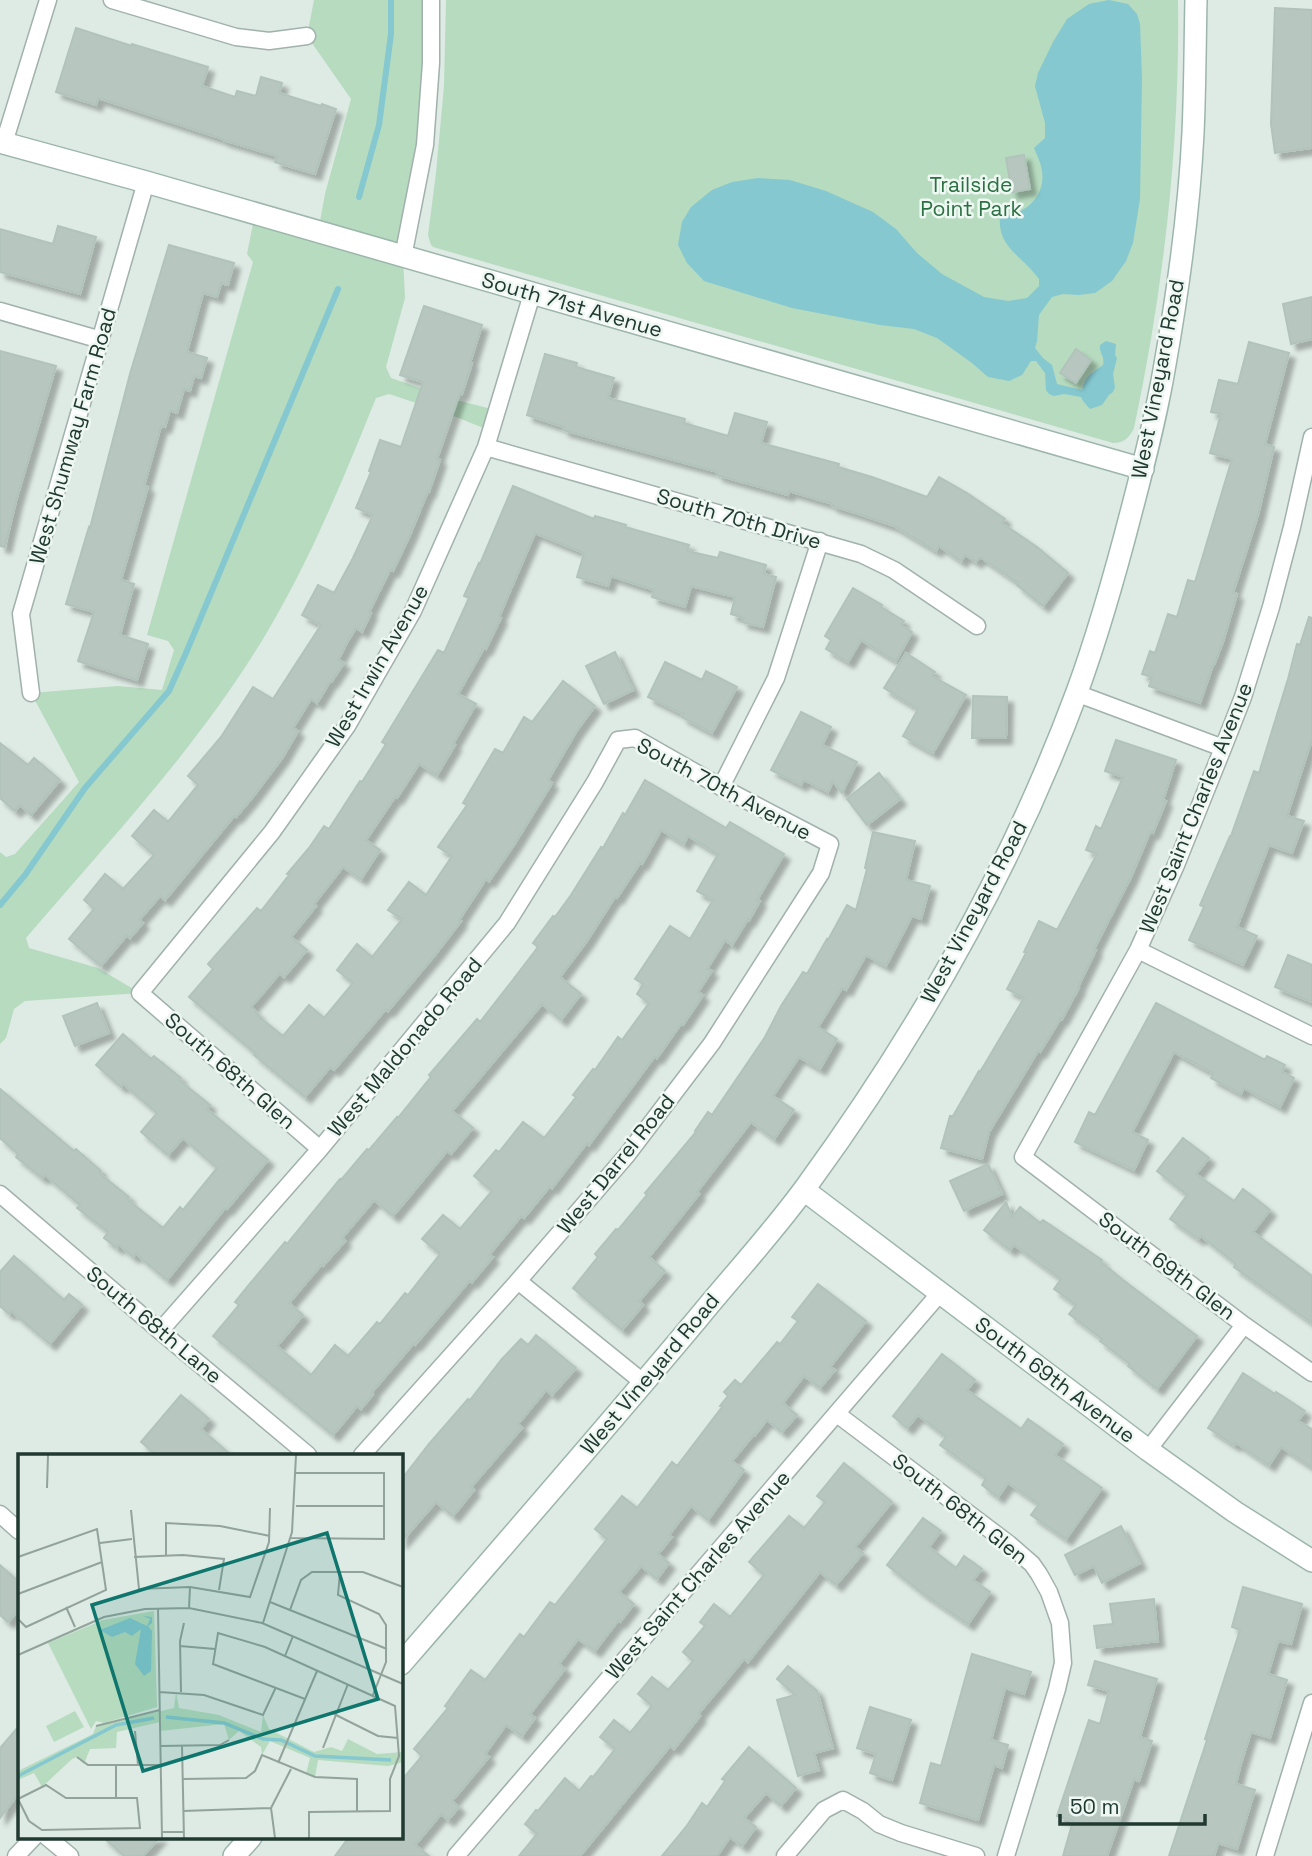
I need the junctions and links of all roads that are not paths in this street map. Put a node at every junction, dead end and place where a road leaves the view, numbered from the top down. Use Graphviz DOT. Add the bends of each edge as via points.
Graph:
graph roads {
  1 [pos="48,0"];
  2 [pos="112,0"];
  3 [pos="431,0"];
  4 [pos="1196,0"];
  5 [pos="307,36"];
  6 [pos="2,143"];
  7 [pos="146,182"];
  8 [pos="403,257"];
  9 [pos="532,294"];
  10 [pos="0,312"];
  11 [pos="101,340"];
  12 [pos="1312,437"];
  13 [pos="486,447"];
  14 [pos="1143,469"];
  15 [pos="820,541"];
  16 [pos="977,626"];
  17 [pos="1076,692"];
  18 [pos="31,693"];
  19 [pos="618,740"];
  20 [pos="1223,748"];
  21 [pos="721,787"];
  22 [pos="830,844"];
  23 [pos="1138,950"];
  24 [pos="140,993"];
  25 [pos="1312,1036"];
  26 [pos="320,1149"];
  27 [pos="1023,1157"];
  28 [pos="804,1190"];
  29 [pos="0,1194"];
  30 [pos="518,1281"];
  31 [pos="940,1293"];
  32 [pos="1244,1325"];
  33 [pos="160,1332"];
  34 [pos="1312,1373"];
  35 [pos="644,1383"];
  36 [pos="837,1414"];
  37 [pos="1148,1450"];
  38 [pos="307,1454"];
  39 [pos="363,1454"];
  40 [pos="0,1514"];
  41 [pos="18,1530"];
  42 [pos="1312,1561"];
  43 [pos="402,1663"];
  44 [pos="1312,1703"];
  45 [pos="32,1839"];
  46 [pos="49,1839"];
  47 [pos="249,1839"];
  48 [pos="16,1856"];
  49 [pos="70,1856"];
  50 [pos="234,1856"];
  51 [pos="456,1856"];
  52 [pos="785,1856"];
  53 [pos="976,1856"];
  54 [pos="1006,1856"];
  55 [pos="1265,1856"];
  1 -- 6 [label="street"];
  2 -- 5 [label="street" via="236,37 269,41"];
  3 -- 8 [label="street" via="425,145"];
  4 -- 14 [label="street, West Vineyard Road" via="1186,212 1164,373"];
  6 -- 7 [label="street, South 71st Avenue"];
  7 -- 8 [label="street, South 71st Avenue"];
  7 -- 11 [label="street, West Shumway Farm Road"];
  8 -- 9 [label="street, South 71st Avenue"];
  9 -- 13 [label="street, West Irwin Avenue"];
  9 -- 14 [label="street, South 71st Avenue"];
  10 -- 11 [label="street"];
  11 -- 18 [label="street, West Shumway Farm Road" via="21,614"];
  12 -- 20 [label="street, West Saint Charles Avenue" via="1271,607"];
  13 -- 15 [label="street, South 70th Drive"];
  13 -- 24 [label="street, West Irwin Avenue" via="414,611 347,726 272,832"];
  14 -- 17 [label="street, West Vineyard Road" via="1116,573"];
  15 -- 16 [label="street, South 70th Drive" via="894,570"];
  15 -- 21 [label="street" via="776,678"];
  17 -- 20 [label="street"];
  17 -- 28 [label="street, West Vineyard Road" via="1026,813 967,933 875,1088"];
  19 -- 21 [label="street, South 70th Avenue" via="635,738"];
  19 -- 26 [label="street, West Maldonado Road" via="507,923"];
  20 -- 23 [label="street, West Saint Charles Avenue"];
  21 -- 22 [label="street, South 70th Avenue"];
  22 -- 30 [label="street, West Darrel Road" via="821,873 712,1043 627,1155"];
  23 -- 25 [label="street"];
  23 -- 27 [label="street, West Saint Charles Avenue"];
  24 -- 26 [label="street, South 68th Glen"];
  26 -- 33 [label="street, West Maldonado Road"];
  27 -- 32 [label="street, South 69th Glen"];
  28 -- 31 [label="street, South 69th Avenue"];
  28 -- 35 [label="street, West Vineyard Road"];
  29 -- 33 [label="street, South 68th Lane"];
  30 -- 35 [label="street"];
  30 -- 39 [label="street, West Darrel Road"];
  31 -- 36 [label="street, West Saint Charles Avenue"];
  31 -- 37 [label="street, South 69th Avenue"];
  32 -- 34 [label="street, South 69th Glen"];
  32 -- 37 [label="street"];
  33 -- 38 [label="street, South 68th Lane"];
  35 -- 43 [label="street, West Vineyard Road"];
  36 -- 51 [label="street, West Saint Charles Avenue"];
  36 -- 54 [label="street, South 68th Glen" via="1009,1544 1032,1564 1049,1592 1060,1623 1063,1663"];
  37 -- 42 [label="street, South 69th Avenue"];
  40 -- 41 [label="street"];
  44 -- 55 [label="street"];
  45 -- 48 [label="street"];
  46 -- 49 [label="street"];
  47 -- 50 [label="street"];
  52 -- 53 [label="street" via="824,1810 843,1800 879,1824"];
}
